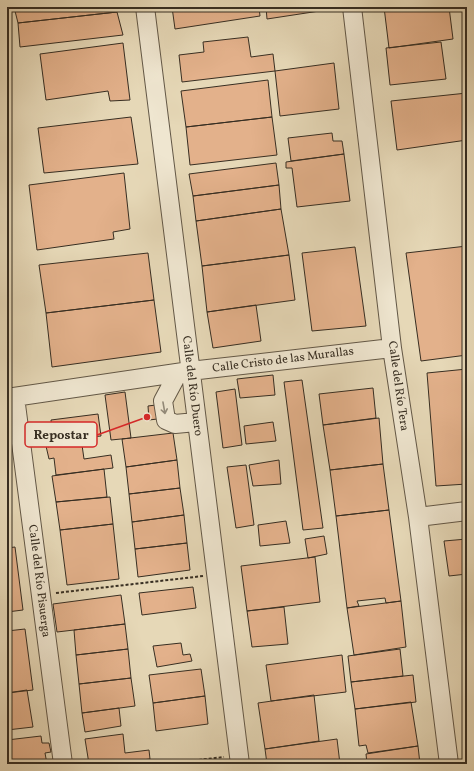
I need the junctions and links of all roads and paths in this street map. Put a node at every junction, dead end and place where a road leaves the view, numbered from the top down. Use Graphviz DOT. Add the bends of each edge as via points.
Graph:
graph roads {
  1 [pos="145,7"];
  2 [pos="352,7"];
  3 [pos="392,348"];
  4 [pos="184,372"];
  5 [pos="11,398"];
  6 [pos="196,422"];
  7 [pos="467,511"];
  8 [pos="418,517"];
  9 [pos="216,574"];
  10 [pos="41,595"];
  11 [pos="239,760"];
  12 [pos="63,764"];
  13 [pos="164,764"];
  14 [pos="449,764"];
  1 -- 4 [label="street, Calle del Río Duero"];
  2 -- 3 [label="street, Calle del Río Tera"];
  3 -- 4 [label="street, Calle Cristo de las Murallas"];
  3 -- 8 [label="street, Calle del Río Tera"];
  4 -- 5 [label="street, Calle Cristo de las Murallas"];
  4 -- 6 [label="street, Calle del Río Duero"];
  4 -- 6 [label="street, one-way" via="163,402 166,420 175,424"];
  5 -- 10 [label="street, Calle del Río Pisuerga"];
  6 -- 9 [label="street, Calle del Río Duero"];
  7 -- 8 [label="street"];
  8 -- 14 [label="street, Calle del Río Tera"];
  9 -- 10 [label="path"];
  9 -- 11 [label="street, Calle del Río Duero"];
  10 -- 12 [label="street, Calle del Río Pisuerga"];
  11 -- 13 [label="path"];
}
